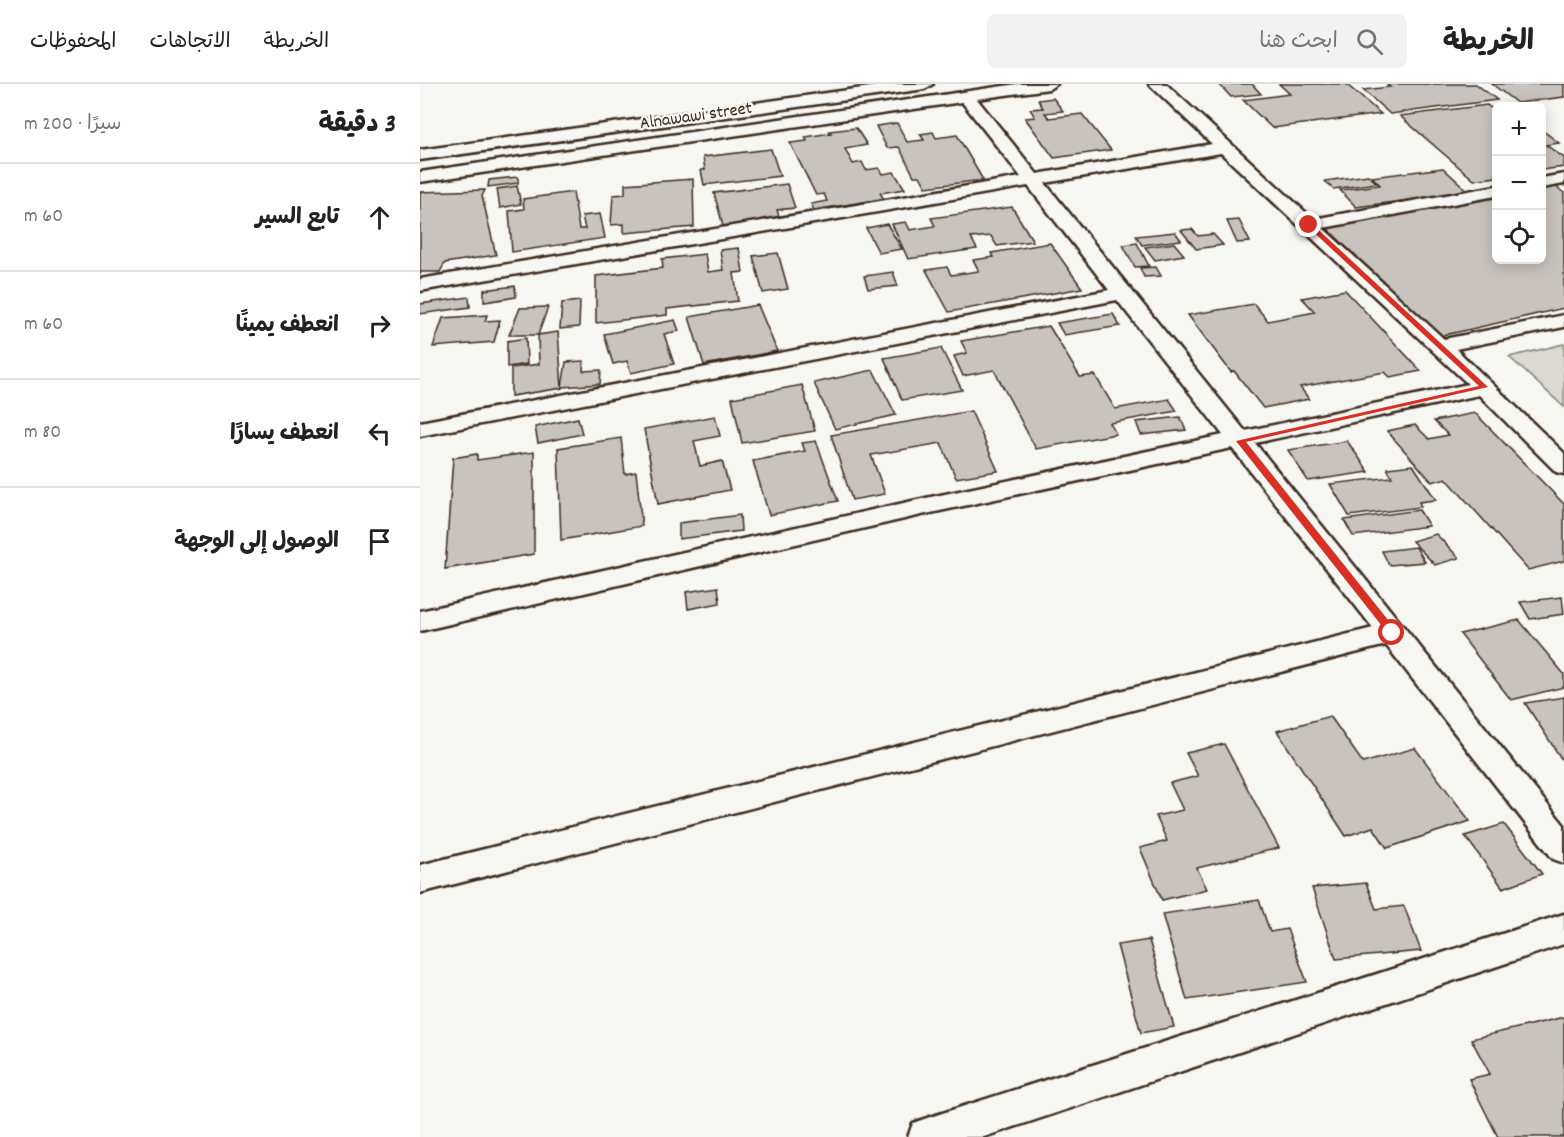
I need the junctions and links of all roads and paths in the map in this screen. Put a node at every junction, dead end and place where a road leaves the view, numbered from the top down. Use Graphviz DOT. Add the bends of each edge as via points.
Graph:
graph roads {
  1 [pos="925,84"];
  2 [pos="1049,84"];
  3 [pos="1157,84"];
  4 [pos="1010,87"];
  5 [pos="967,97"];
  6 [pos="1225,147"];
  7 [pos="420,155"];
  8 [pos="420,177"];
  9 [pos="1033,180"];
  10 [pos="1492,192"];
  11 [pos="1309,225"];
  12 [pos="420,285"];
  13 [pos="1123,293"];
  14 [pos="1564,321"];
  15 [pos="1440,346"];
  16 [pos="1484,387"];
  17 [pos="420,429"];
  18 [pos="1240,441"];
  19 [pos="1564,466"];
  20 [pos="420,621"];
  21 [pos="1392,633"];
  22 [pos="1564,849"];
  23 [pos="420,879"];
  24 [pos="1564,929"];
  25 [pos="927,1137"];
  1 -- 7 [label="street"];
  2 -- 4 [label="street, Alnawawi street"];
  3 -- 6 [label="street"];
  4 -- 5 [label="street, Alnawawi street"];
  5 -- 8 [label="street, Alnawawi street"];
  5 -- 9 [label="street"];
  6 -- 9 [label="street"];
  6 -- 11 [label="street"];
  9 -- 12 [label="street"];
  9 -- 13 [label="street"];
  10 -- 11 [label="street"];
  11 -- 15 [label="street"];
  13 -- 17 [label="street"];
  13 -- 18 [label="street"];
  14 -- 15 [label="street"];
  15 -- 16 [label="street"];
  16 -- 18 [label="street"];
  16 -- 19 [label="street"];
  18 -- 20 [label="street" via="926,506"];
  18 -- 21 [label="street"];
  21 -- 22 [label="street"];
  21 -- 23 [label="street"];
  24 -- 25 [label="street"];
}
